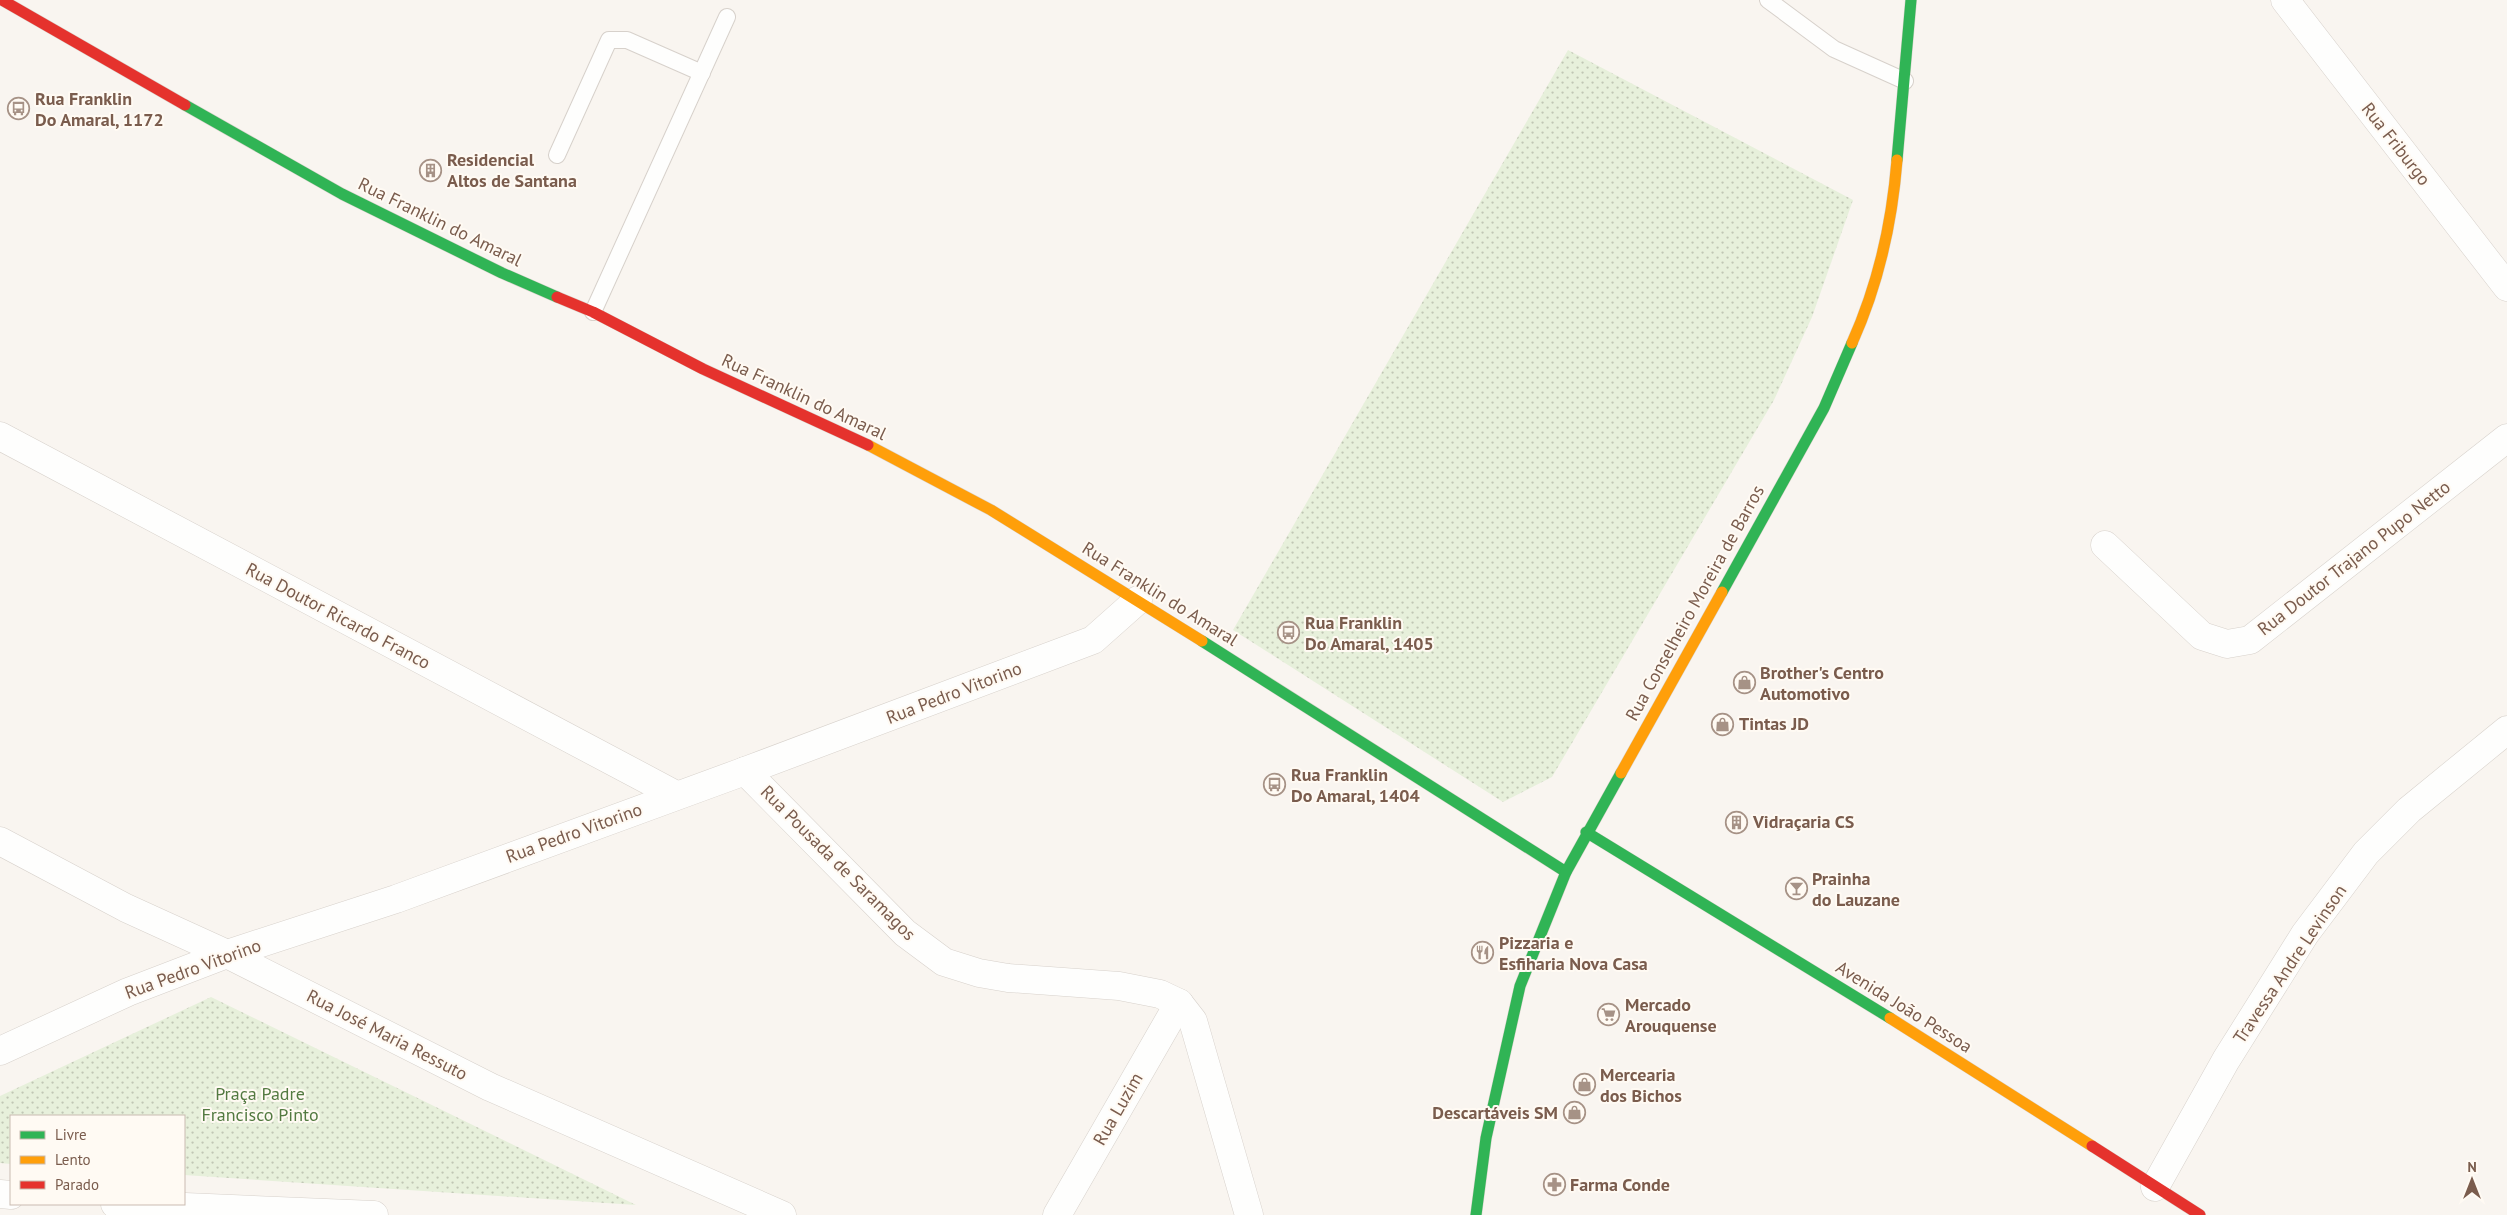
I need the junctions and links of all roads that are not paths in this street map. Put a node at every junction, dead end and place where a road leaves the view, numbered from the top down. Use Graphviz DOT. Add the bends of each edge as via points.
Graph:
graph roads {
  1 [pos="2,0"];
  2 [pos="1768,0"];
  3 [pos="1911,0"];
  4 [pos="2285,0"];
  5 [pos="727,17"];
  6 [pos="702,73"];
  7 [pos="1905,81"];
  8 [pos="557,155"];
  9 [pos="2507,287"];
  10 [pos="593,312"];
  11 [pos="0,436"];
  12 [pos="2507,438"];
  13 [pos="2105,545"];
  14 [pos="1138,600"];
  15 [pos="2507,730"];
  16 [pos="745,771"];
  17 [pos="676,796"];
  18 [pos="1586,832"];
  19 [pos="0,841"];
  20 [pos="1566,872"];
  21 [pos="227,954"];
  22 [pos="1179,1003"];
  23 [pos="0,1050"];
  24 [pos="2155,1188"];
  25 [pos="138,1205"];
  26 [pos="1478,1214"];
  27 [pos="374,1215"];
  28 [pos="782,1215"];
  29 [pos="1057,1215"];
  30 [pos="1249,1215"];
  31 [pos="2200,1215"];
  1 -- 10 [label="street, Rua Franklin do Amaral" via="342,194 502,273"];
  2 -- 7 [label="lane" via="1834,49"];
  3 -- 7 [label="street, Rua Conselheiro Moreira de Barros"];
  4 -- 9 [label="street, Rua Friburgo"];
  5 -- 6 [label="lane"];
  6 -- 8 [label="lane" via="627,40 610,40"];
  6 -- 10 [label="lane"];
  7 -- 18 [label="street, Rua Conselheiro Moreira de Barros" via="1893,208 1863,319 1824,408"];
  10 -- 14 [label="street, Rua Franklin do Amaral" via="703,369 855,438 991,510"];
  11 -- 17 [label="street, Rua Doutor Ricardo Franco"];
  12 -- 13 [label="street, Rua Doutor Trajano Pupo Netto" via="2250,640 2227,644 2202,636"];
  14 -- 16 [label="street, Rua Pedro Vitorino" via="1093,640"];
  14 -- 20 [label="street, Rua Franklin do Amaral"];
  15 -- 24 [label="street, Travessa Andre Levinson" via="2409,810 2366,853 2305,934 2226,1060"];
  16 -- 17 [label="street, Rua Pedro Vitorino"];
  16 -- 22 [label="street, Rua Pousada de Saramagos" via="905,933 944,962 1008,978 1119,986 1160,994"];
  17 -- 21 [label="street, Rua Pedro Vitorino" via="396,899"];
  18 -- 20 [label="street, Rua Conselheiro Moreira de Barros"];
  18 -- 24 [label="street, Avenida João Pessoa" via="1838,985"];
  19 -- 21 [label="street, Rua José Maria Ressuto" via="126,908"];
  20 -- 26 [label="street, Rua Conselheiro Moreira de Barros" via="1520,986 1486,1138"];
  21 -- 23 [label="street, Rua Pedro Vitorino" via="128,992"];
  21 -- 28 [label="street, Rua José Maria Ressuto" via="490,1087"];
  22 -- 29 [label="street, Rua Luzim"];
  22 -- 30 [label="street" via="1192,1021"];
  24 -- 31 [label="street, Avenida João Pessoa"];
  25 -- 27 [label="street"];
}
